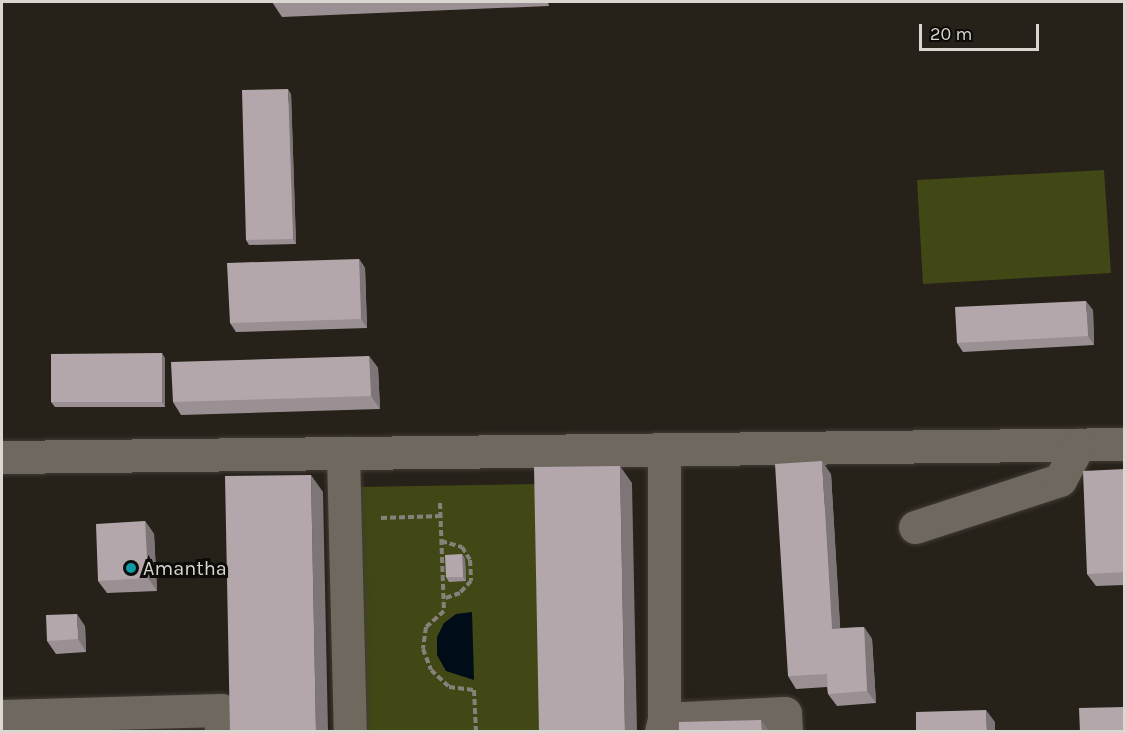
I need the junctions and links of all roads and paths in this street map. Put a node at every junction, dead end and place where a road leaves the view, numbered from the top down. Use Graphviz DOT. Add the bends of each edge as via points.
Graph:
graph roads {
  1 [pos="1125,444"];
  2 [pos="1079,445"];
  3 [pos="664,449"];
  4 [pos="343,453"];
  5 [pos="2,457"];
  6 [pos="440,503"];
  7 [pos="441,516"];
  8 [pos="344,519"];
  9 [pos="915,527"];
  10 [pos="441,541"];
  11 [pos="443,599"];
  12 [pos="2,716"];
  13 [pos="662,725"];
  14 [pos="221,732"];
  15 [pos="350,732"];
  16 [pos="476,732"];
  17 [pos="786,732"];
  1 -- 2 [label="lane"];
  2 -- 3 [label="lane"];
  2 -- 9 [label="lane" via="1060,480"];
  3 -- 4 [label="lane"];
  3 -- 13 [label="lane"];
  4 -- 5 [label="lane"];
  4 -- 8 [label="lane"];
  6 -- 7 [label="path"];
  7 -- 8 [label="path"];
  7 -- 10 [label="path"];
  8 -- 15 [label="lane"];
  10 -- 11 [label="path"];
  10 -- 11 [label="path" via="462,547 470,560 471,581 460,592"];
  11 -- 16 [label="path" via="444,611 426,627 423,649 431,670 449,687 474,690"];
  12 -- 14 [label="lane" via="221,710"];
  13 -- 17 [label="lane" via="785,712"];
}
